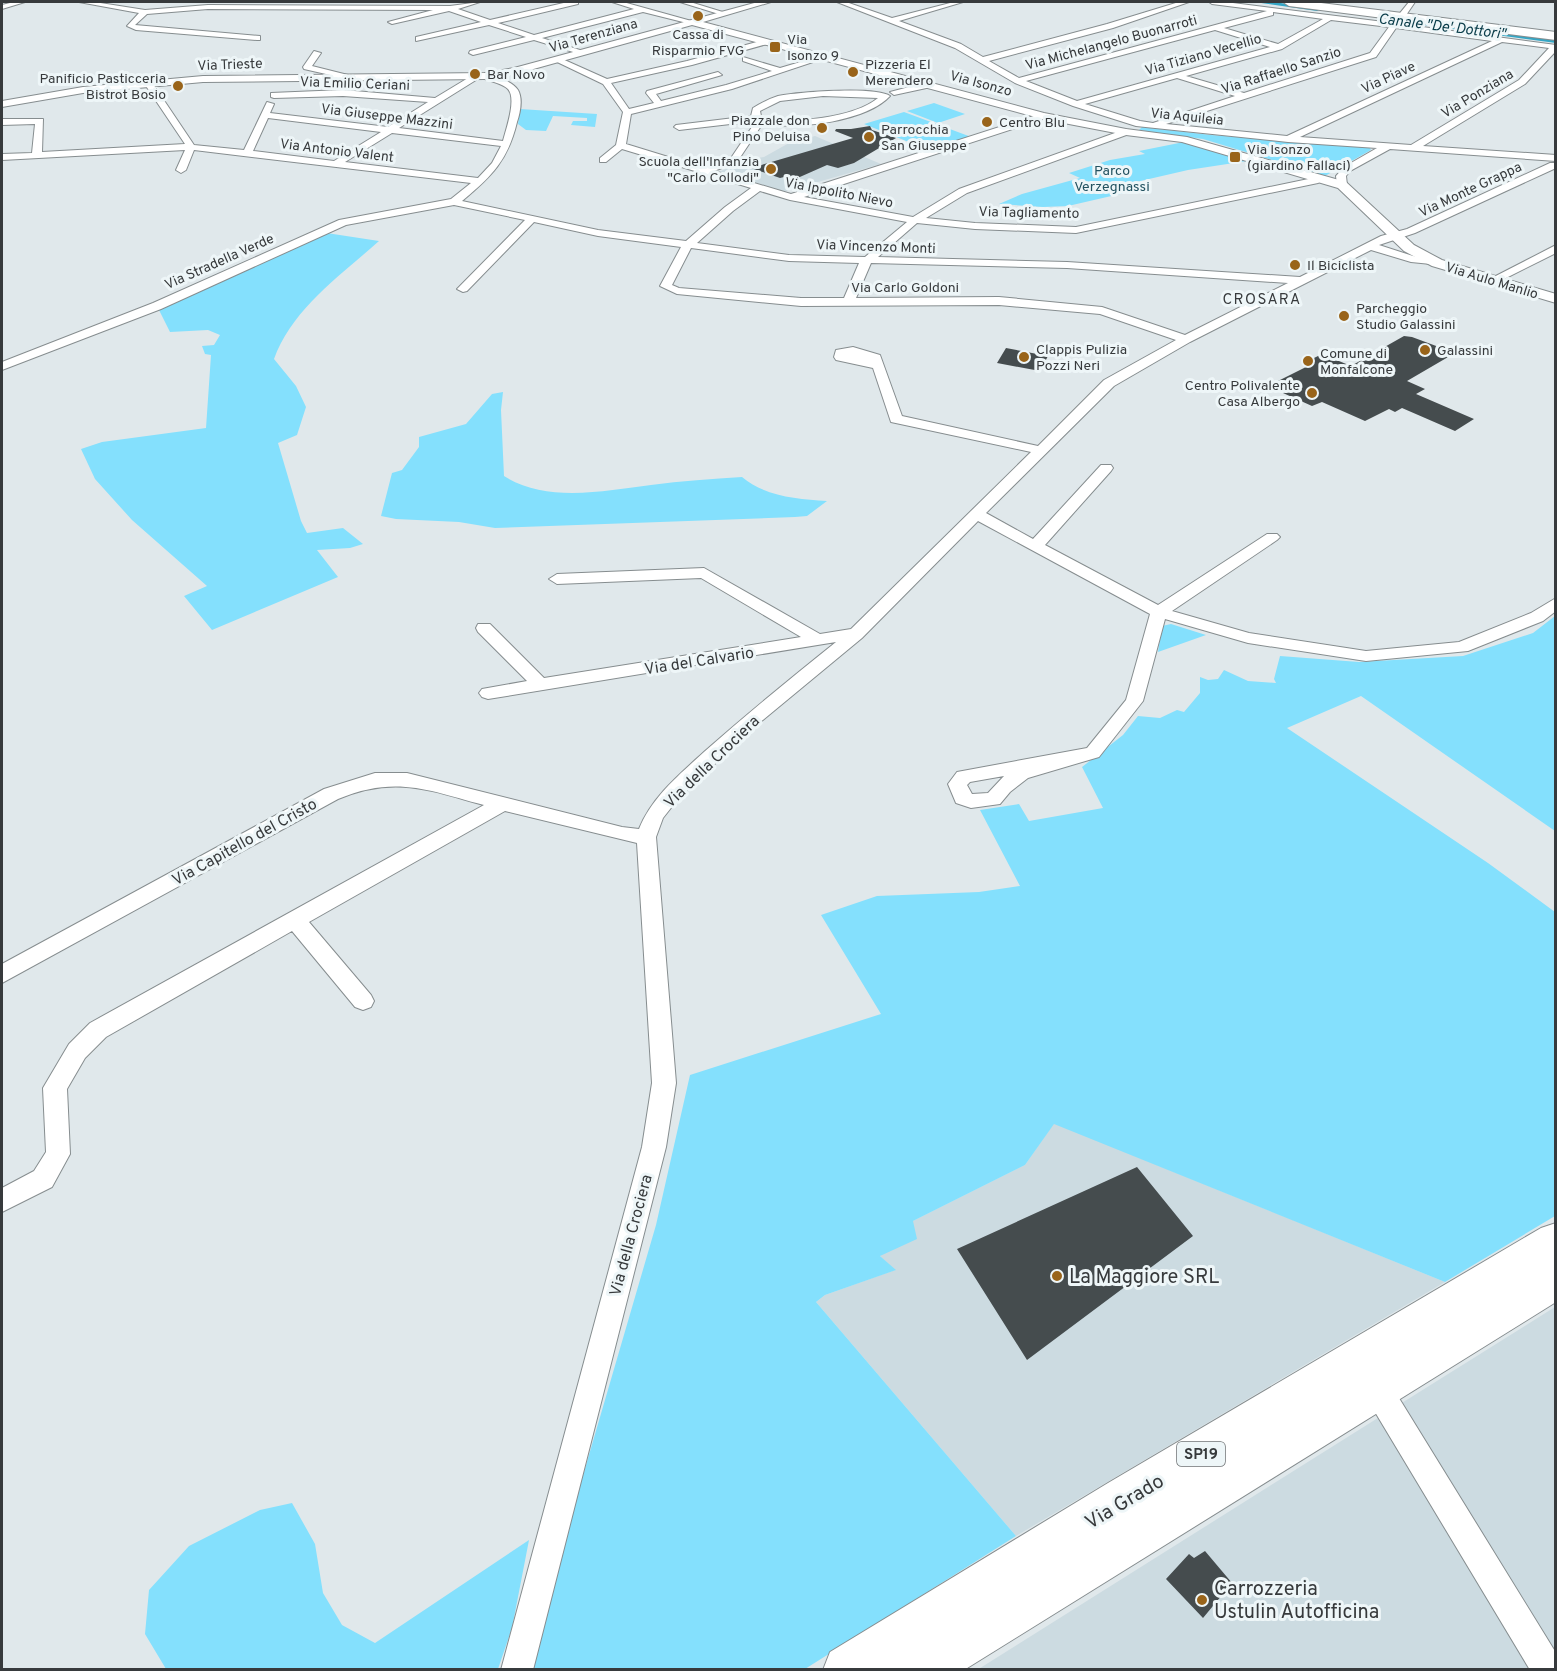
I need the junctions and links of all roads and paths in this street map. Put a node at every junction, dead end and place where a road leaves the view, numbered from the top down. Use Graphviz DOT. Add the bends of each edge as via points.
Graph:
graph roads {
  1 [pos="21,2"];
  2 [pos="83,2"];
  3 [pos="477,2"];
  4 [pos="575,2"];
  5 [pos="616,2"];
  6 [pos="684,2"];
  7 [pos="766,2"];
  8 [pos="841,2"];
  9 [pos="960,2"];
  10 [pos="1185,2"];
  11 [pos="1212,2"];
  12 [pos="1412,2"];
  13 [pos="225,4"];
  14 [pos="296,4"];
  15 [pos="665,4"];
  16 [pos="1291,4"];
  17 [pos="655,6"];
  18 [pos="2,7"];
  19 [pos="448,8"];
  20 [pos="644,9"];
  21 [pos="145,12"];
  22 [pos="722,13"];
  23 [pos="1258,17"];
  24 [pos="1331,17"];
  25 [pos="1398,20"];
  26 [pos="891,21"];
  27 [pos="392,22"];
  28 [pos="489,22"];
  29 [pos="691,22"];
  30 [pos="1278,22"];
  31 [pos="1298,27"];
  32 [pos="1216,28"];
  33 [pos="1308,30"];
  34 [pos="1556,36"];
  35 [pos="533,37"];
  36 [pos="257,38"];
  37 [pos="419,39"];
  38 [pos="1500,40"];
  39 [pos="764,42"];
  40 [pos="1279,47"];
  41 [pos="1554,50"];
  42 [pos="473,52"];
  43 [pos="317,53"];
  44 [pos="580,53"];
  45 [pos="824,57"];
  46 [pos="746,59"];
  47 [pos="557,60"];
  48 [pos="983,60"];
  49 [pos="699,69"];
  50 [pos="780,71"];
  51 [pos="718,75"];
  52 [pos="348,76"];
  53 [pos="485,76"];
  54 [pos="1177,76"];
  55 [pos="282,77"];
  56 [pos="461,78"];
  57 [pos="473,78"];
  58 [pos="913,81"];
  59 [pos="1018,81"];
  60 [pos="606,82"];
  61 [pos="148,83"];
  62 [pos="741,84"];
  63 [pos="928,85"];
  64 [pos="729,87"];
  65 [pos="748,92"];
  66 [pos="274,94"];
  67 [pos="758,94"];
  68 [pos="890,94"];
  69 [pos="1244,96"];
  70 [pos="778,99"];
  71 [pos="434,100"];
  72 [pos="2,104"];
  73 [pos="1076,104"];
  74 [pos="660,105"];
  75 [pos="627,112"];
  76 [pos="265,115"];
  77 [pos="1043,116"];
  78 [pos="758,119"];
  79 [pos="2,122"];
  80 [pos="1152,126"];
  81 [pos="679,127"];
  82 [pos="388,130"];
  83 [pos="1126,132"];
  84 [pos="1288,139"];
  85 [pos="507,144"];
  86 [pos="621,146"];
  87 [pos="1388,146"];
  88 [pos="191,147"];
  89 [pos="1412,147"];
  90 [pos="247,153"];
  91 [pos="1378,153"];
  92 [pos="37,155"];
  93 [pos="2,157"];
  94 [pos="603,160"];
  95 [pos="337,163"];
  96 [pos="1266,163"];
  97 [pos="1555,163"];
  98 [pos="1251,166"];
  99 [pos="181,170"];
  100 [pos="702,172"];
  101 [pos="1318,180"];
  102 [pos="480,181"];
  103 [pos="1342,185"];
  104 [pos="757,189"];
  105 [pos="790,197"];
  106 [pos="454,202"];
  107 [pos="532,219"];
  108 [pos="915,220"];
  109 [pos="1398,235"];
  110 [pos="687,246"];
  111 [pos="1371,246"];
  112 [pos="1556,248"];
  113 [pos="866,261"];
  114 [pos="1437,263"];
  115 [pos="1303,280"];
  116 [pos="1494,280"];
  117 [pos="463,289"];
  118 [pos="1556,299"];
  119 [pos="848,302"];
  120 [pos="1186,339"];
  121 [pos="2,366"];
  122 [pos="879,366"];
  123 [pos="1039,450"];
  124 [pos="1106,468"];
  125 [pos="976,514"];
  126 [pos="1272,537"];
  127 [pos="1035,546"];
  128 [pos="557,579"];
  129 [pos="1556,603"];
  130 [pos="1159,612"];
  131 [pos="484,628"];
  132 [pos="856,634"];
  133 [pos="817,640"];
  134 [pos="542,686"];
  135 [pos="488,693"];
  136 [pos="1077,756"];
  137 [pos="503,803"];
  138 [pos="646,837"];
  139 [pos="295,920"];
  140 [pos="2,974"];
  141 [pos="363,1001"];
  142 [pos="2,1200"];
  143 [pos="1556,1242"];
  144 [pos="1556,1278"];
  145 [pos="1376,1387"];
  146 [pos="517,1670"];
  147 [pos="848,1670"];
  148 [pos="916,1670"];
  149 [pos="1548,1670"];
  1 -- 18 [label="street"];
  2 -- 21 [label="street"];
  3 -- 19 [label="street"];
  4 -- 28 [label="street"];
  5 -- 20 [label="street"];
  6 -- 22 [label="street"];
  7 -- 22 [label="street, Via Terenziana"];
  8 -- 26 [label="street, Via Aquileia"];
  9 -- 26 [label="street"];
  10 -- 48 [label="street"];
  11 -- 16 [label="street"];
  12 -- 25 [label="street, Via Raffaello Sanzio"];
  13 -- 14 [label="street"];
  13 -- 21 [label="street"];
  14 -- 19 [label="street"];
  15 -- 17 [label="street"];
  16 -- 23 [label="street, Via Michelangelo Buonarroti"];
  16 -- 24 [label="street"];
  16 -- 25 [label="main road"];
  19 -- 27 [label="street"];
  19 -- 28 [label="street"];
  20 -- 29 [label="street"];
  20 -- 35 [label="street"];
  21 -- 36 [label="street" via="131,26"];
  22 -- 29 [label="street, Via Terenziana"];
  23 -- 30 [label="street"];
  23 -- 32 [label="street, Via Michelangelo Buonarroti"];
  24 -- 25 [label="street"];
  24 -- 33 [label="street, Via Tiziano Vecellio"];
  25 -- 34 [label="main road"];
  25 -- 38 [label="street"];
  25 -- 69 [label="street, Via Raffaello Sanzio" via="1373,55"];
  26 -- 48 [label="street, Via Aquileia" via="958,46"];
  28 -- 35 [label="street"];
  28 -- 37 [label="street"];
  29 -- 39 [label="street, Via Isonzo"];
  29 -- 44 [label="street, Via Terenziana"];
  31 -- 33 [label="street"];
  32 -- 40 [label="street"];
  32 -- 59 [label="street, Via Michelangelo Buonarroti"];
  33 -- 40 [label="street, Via Tiziano Vecellio"];
  35 -- 42 [label="street"];
  35 -- 44 [label="street"];
  38 -- 41 [label="street"];
  38 -- 84 [label="street, Via Piave"];
  39 -- 45 [label="street, Via Isonzo"];
  39 -- 60 [label="street"];
  40 -- 54 [label="street, Via Tiziano Vecellio"];
  41 -- 89 [label="street, Via Ponziana" via="1522,82"];
  43 -- 52 [label="street" via="307,68"];
  44 -- 47 [label="street, Via Terenziana"];
  45 -- 50 [label="street"];
  45 -- 58 [label="street, Via Isonzo"];
  46 -- 50 [label="street"];
  47 -- 53 [label="street, Via Terenziana"];
  47 -- 60 [label="street"];
  48 -- 59 [label="street, Via Aquileia"];
  49 -- 51 [label="street"];
  50 -- 62 [label="street"];
  51 -- 62 [label="street"];
  51 -- 74 [label="street" via="650,93"];
  52 -- 55 [label="street, Via Trieste"];
  52 -- 56 [label="street, Via Trieste"];
  53 -- 57 [label="street, Via Terenziana"];
  53 -- 85 [label="street" via="515,92 516,110"];
  54 -- 69 [label="street"];
  54 -- 73 [label="street, Via Tiziano Vecellio"];
  55 -- 61 [label="street, Via Trieste"];
  55 -- 66 [label="street"];
  56 -- 57 [label="street, Via Terenziana"];
  57 -- 71 [label="street"];
  58 -- 63 [label="street, Via Isonzo"];
  58 -- 68 [label="street"];
  59 -- 73 [label="street, Via Aquileia"];
  60 -- 75 [label="street"];
  61 -- 72 [label="street, Via Trieste"];
  61 -- 88 [label="street"];
  62 -- 64 [label="street"];
  63 -- 68 [label="street"];
  63 -- 77 [label="street, Via Isonzo"];
  64 -- 65 [label="street"];
  64 -- 74 [label="street"];
  66 -- 71 [label="street, Via Emilio Ceriani" via="343,93"];
  66 -- 76 [label="street"];
  67 -- 70 [label="street"];
  68 -- 70 [label="street"];
  68 -- 78 [label="street" via="869,106 827,120"];
  69 -- 80 [label="street, Via Raffaello Sanzio"];
  70 -- 78 [label="street" via="762,104 756,110"];
  71 -- 82 [label="street"];
  73 -- 80 [label="street, Via Aquileia"];
  74 -- 75 [label="street"];
  75 -- 86 [label="street"];
  76 -- 82 [label="street, Via Giuseppe Mazzini"];
  76 -- 90 [label="street"];
  77 -- 83 [label="street, Via Isonzo"];
  77 -- 105 [label="street"];
  78 -- 81 [label="street"];
  78 -- 100 [label="street" via="734,160"];
  79 -- 92 [label="street" via="40,121"];
  80 -- 84 [label="street, Via Aquileia"];
  82 -- 85 [label="street, Via Giuseppe Mazzini"];
  82 -- 95 [label="street"];
  83 -- 96 [label="street, Via Isonzo" via="1183,139"];
  83 -- 108 [label="street" via="963,191"];
  84 -- 87 [label="street, Via Aquileia"];
  85 -- 102 [label="street"];
  86 -- 94 [label="street"];
  86 -- 100 [label="street, Via Ippolito Nievo"];
  87 -- 89 [label="street, Via Aquileia"];
  87 -- 91 [label="street"];
  88 -- 90 [label="street, Via Antonio Valent"];
  88 -- 92 [label="street, Via Antonio Valent"];
  88 -- 99 [label="street"];
  89 -- 97 [label="street, Via Aquileia"];
  90 -- 95 [label="street, Via Antonio Valent"];
  91 -- 97 [label="street"];
  91 -- 103 [label="street" via="1347,169 1341,176"];
  92 -- 93 [label="street, Via Antonio Valent"];
  95 -- 102 [label="street, Via Antonio Valent"];
  96 -- 98 [label="street, Via Isonzo"];
  96 -- 101 [label="street, Via Isonzo"];
  97 -- 109 [label="street, Via Monte Grappa"];
  100 -- 104 [label="street, Via Ippolito Nievo"];
  101 -- 103 [label="street, Via Isonzo"];
  101 -- 108 [label="street, Via Tagliamento" via="1076,230"];
  102 -- 106 [label="street"];
  103 -- 109 [label="street, Via Aulo Manlio"];
  104 -- 105 [label="street, Via Ippolito Nievo"];
  104 -- 110 [label="street"];
  105 -- 108 [label="street, Via Ippolito Nievo"];
  106 -- 107 [label="street, Via Vincenzo Monti"];
  106 -- 121 [label="street, Via Stradella Verde" via="343,222 157,306"];
  107 -- 110 [label="street, Via Vincenzo Monti"];
  107 -- 117 [label="street"];
  108 -- 113 [label="street"];
  109 -- 111 [label="street, Via della Crociera"];
  109 -- 114 [label="street, Via Aulo Manlio" via="1409,248"];
  110 -- 113 [label="street, Via Vincenzo Monti" via="789,258"];
  110 -- 119 [label="street, Via Carlo Goldoni" via="666,286 676,291"];
  111 -- 114 [label="street"];
  111 -- 115 [label="street, Via della Crociera"];
  112 -- 116 [label="street"];
  113 -- 115 [label="street, Via Vincenzo Monti" via="1067,265"];
  113 -- 119 [label="street"];
  114 -- 116 [label="street, Via Aulo Manlio"];
  115 -- 120 [label="street, Via della Crociera"];
  116 -- 118 [label="street, Via Aulo Manlio"];
  119 -- 120 [label="street, Via Carlo Goldoni" via="999,301 1102,311"];
  120 -- 123 [label="street, Via della Crociera" via="1108,383"];
  122 -- 123 [label="street" via="896,419"];
  123 -- 125 [label="street, Via della Crociera"];
  124 -- 127 [label="street"];
  125 -- 127 [label="street"];
  125 -- 132 [label="street, Via della Crociera"];
  126 -- 130 [label="street"];
  127 -- 130 [label="street"];
  128 -- 133 [label="street" via="704,573"];
  129 -- 130 [label="street" via="1537,617 1462,647 1366,656 1248,638"];
  130 -- 136 [label="street" via="1134,701 1094,753"];
  131 -- 134 [label="street"];
  132 -- 133 [label="street, Via del Calvario"];
  132 -- 138 [label="street, Via della Crociera" via="740,730 671,794 654,816"];
  133 -- 134 [label="street, Via del Calvario"];
  134 -- 135 [label="street, Via del Calvario"];
  136 -- 136 [label="street" via="1011,778 993,799 963,798 957,784 964,777"];
  137 -- 138 [label="street, Via Capitello del Cristo"];
  137 -- 139 [label="street"];
  137 -- 140 [label="street, Via Capitello del Cristo" via="394,777 365,780 331,794"];
  138 -- 146 [label="street, Via della Crociera" via="664,1083 654,1147"];
  139 -- 141 [label="street"];
  139 -- 142 [label="street" via="98,1030 76,1051 55,1088 58,1154 43,1179"];
  143 -- 147 [label="main road, Via Grado / SP19"];
  144 -- 145 [label="main road, Via Grado / SP19"];
  145 -- 148 [label="main road, Via Grado / SP19"];
  145 -- 149 [label="street"];
}
